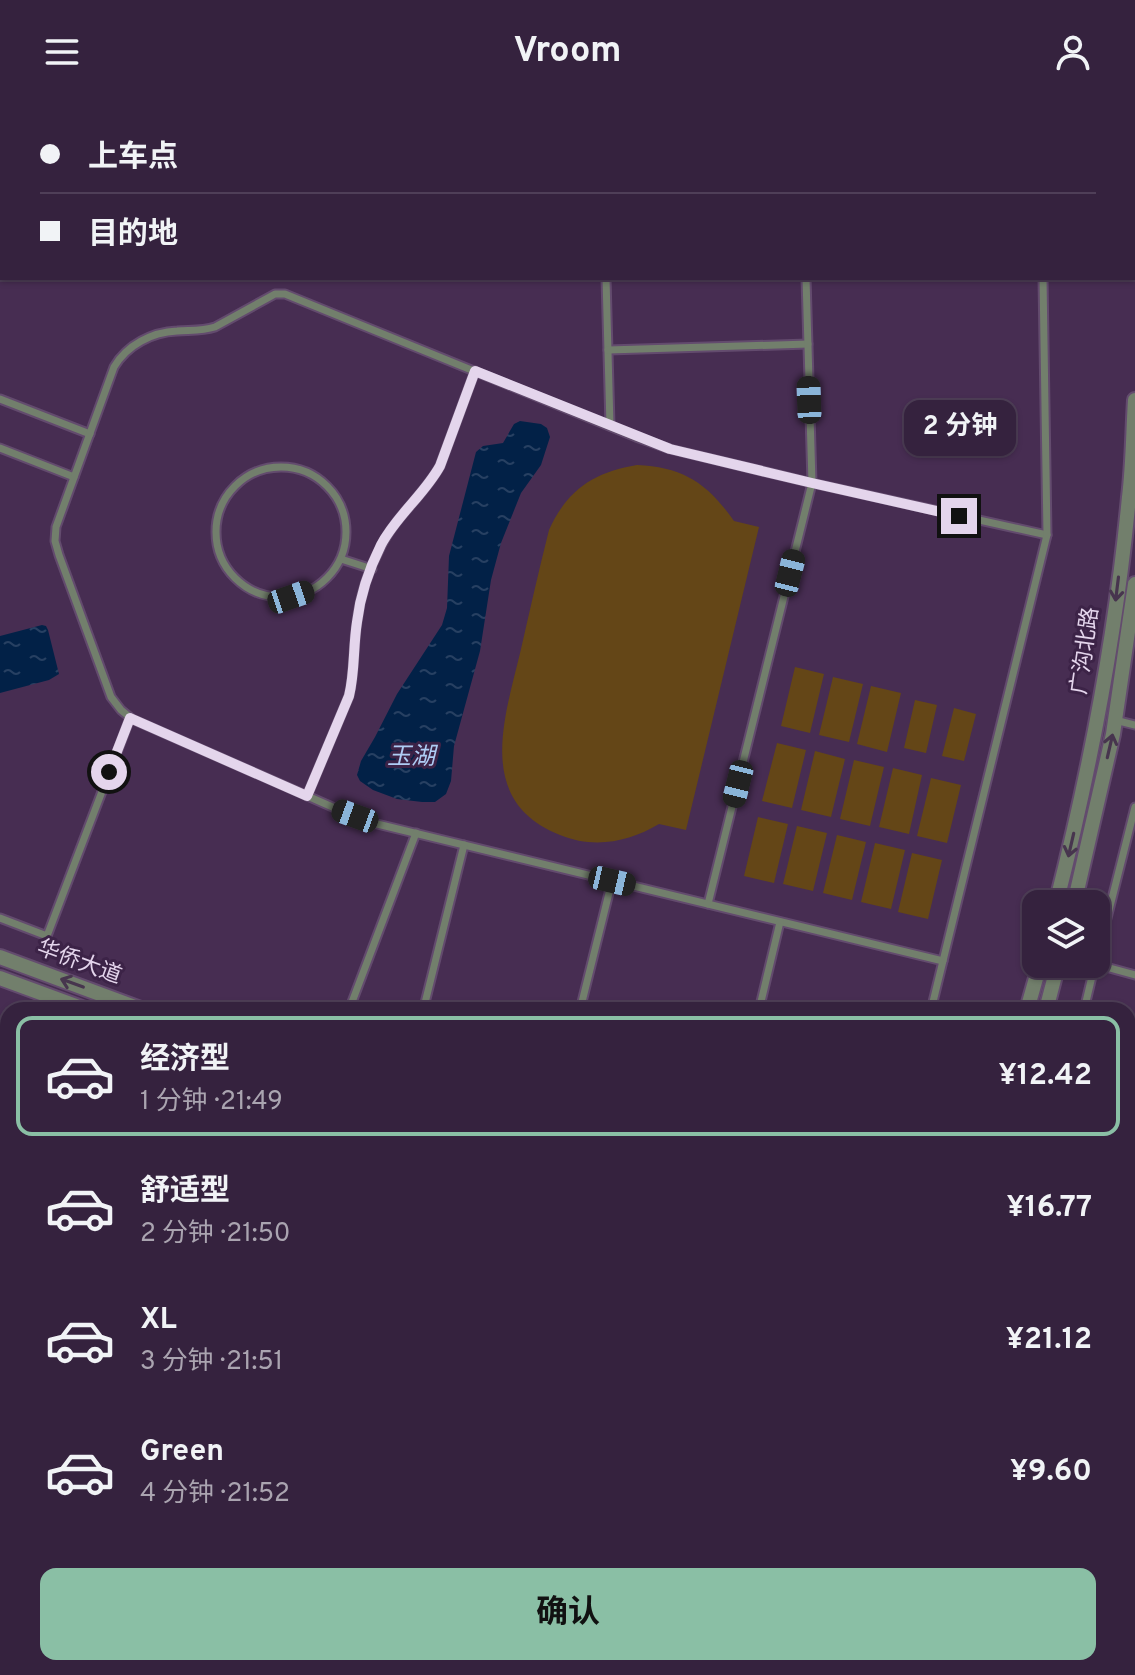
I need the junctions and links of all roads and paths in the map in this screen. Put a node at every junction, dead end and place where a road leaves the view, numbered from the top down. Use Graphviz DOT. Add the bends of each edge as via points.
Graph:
graph roads {
  1 [pos="606,280"];
  2 [pos="806,280"];
  3 [pos="1043,280"];
  4 [pos="808,344"];
  5 [pos="608,350"];
  6 [pos="475,371"];
  7 [pos="0,399"];
  8 [pos="1135,400"];
  9 [pos="610,426"];
  10 [pos="90,434"];
  11 [pos="0,448"];
  12 [pos="74,477"];
  13 [pos="812,483"];
  14 [pos="1132,502"];
  15 [pos="1047,535"];
  16 [pos="341,559"];
  17 [pos="372,569"];
  18 [pos="1135,584"];
  19 [pos="130,718"];
  20 [pos="1115,720"];
  21 [pos="1135,725"];
  22 [pos="307,796"];
  23 [pos="1135,807"];
  24 [pos="416,833"];
  25 [pos="464,845"];
  26 [pos="1124,852"];
  27 [pos="1135,855"];
  28 [pos="612,881"];
  29 [pos="1059,890"];
  30 [pos="1077,890"];
  31 [pos="708,904"];
  32 [pos="1110,906"];
  33 [pos="0,918"];
  34 [pos="780,922"];
  35 [pos="0,957"];
  36 [pos="943,961"];
  37 [pos="1110,968"];
  38 [pos="1135,975"];
  39 [pos="0,978"];
  40 [pos="1036,978"];
  41 [pos="1054,978"];
  42 [pos="1092,978"];
  43 [pos="65,1002"];
  44 [pos="121,1002"];
  45 [pos="352,1002"];
  46 [pos="425,1002"];
  47 [pos="582,1002"];
  48 [pos="761,1002"];
  49 [pos="933,1002"];
  50 [pos="1029,1002"];
  51 [pos="1048,1002"];
  52 [pos="1086,1002"];
  1 -- 5 [label="lane"];
  2 -- 4 [label="lane"];
  3 -- 15 [label="lane"];
  4 -- 5 [label="lane"];
  4 -- 13 [label="lane"];
  5 -- 9 [label="lane"];
  6 -- 9 [label="lane"];
  6 -- 10 [label="lane" via="275,294 215,327 162,332 132,346 114,367"];
  6 -- 17 [label="lane" via="440,466 391,528"];
  7 -- 10 [label="lane"];
  8 -- 14 [label="street, 广沟北路"];
  9 -- 13 [label="lane" via="670,449"];
  10 -- 12 [label="lane"];
  11 -- 12 [label="lane"];
  12 -- 19 [label="lane" via="55,541 111,697"];
  13 -- 15 [label="lane"];
  13 -- 31 [label="lane"];
  14 -- 29 [label="street, 广沟北路, one-way" via="1095,739"];
  15 -- 36 [label="lane"];
  16 -- 16 [label="lane" via="312,590 291,597 249,590 232,577 215,538 225,497 259,470 302,470 321,480 336,496 344,516"];
  16 -- 17 [label="lane"];
  17 -- 22 [label="lane" via="357,621 349,696"];
  18 -- 20 [label="street, 广沟北路"];
  19 -- 22 [label="lane"];
  19 -- 33 [label="lane" via="47,936"];
  20 -- 21 [label="lane"];
  30 -- 20 [label="street, 广沟北路, one-way"];
  22 -- 24 [label="lane" via="373,823"];
  23 -- 26 [label="lane"];
  24 -- 25 [label="lane"];
  24 -- 45 [label="lane"];
  25 -- 28 [label="lane"];
  25 -- 46 [label="lane"];
  26 -- 27 [label="lane"];
  26 -- 32 [label="lane"];
  28 -- 31 [label="lane"];
  28 -- 47 [label="lane"];
  31 -- 34 [label="lane"];
  34 -- 36 [label="lane"];
  34 -- 48 [label="lane"];
  44 -- 35 [label="street, 华侨大道, one-way"];
  36 -- 49 [label="lane"];
  37 -- 38 [label="lane"];
  39 -- 43 [label="street, 华侨大道"];
  40 -- 50 [label="street"];
  41 -- 51 [label="street"];
  42 -- 52 [label="lane"];
}
